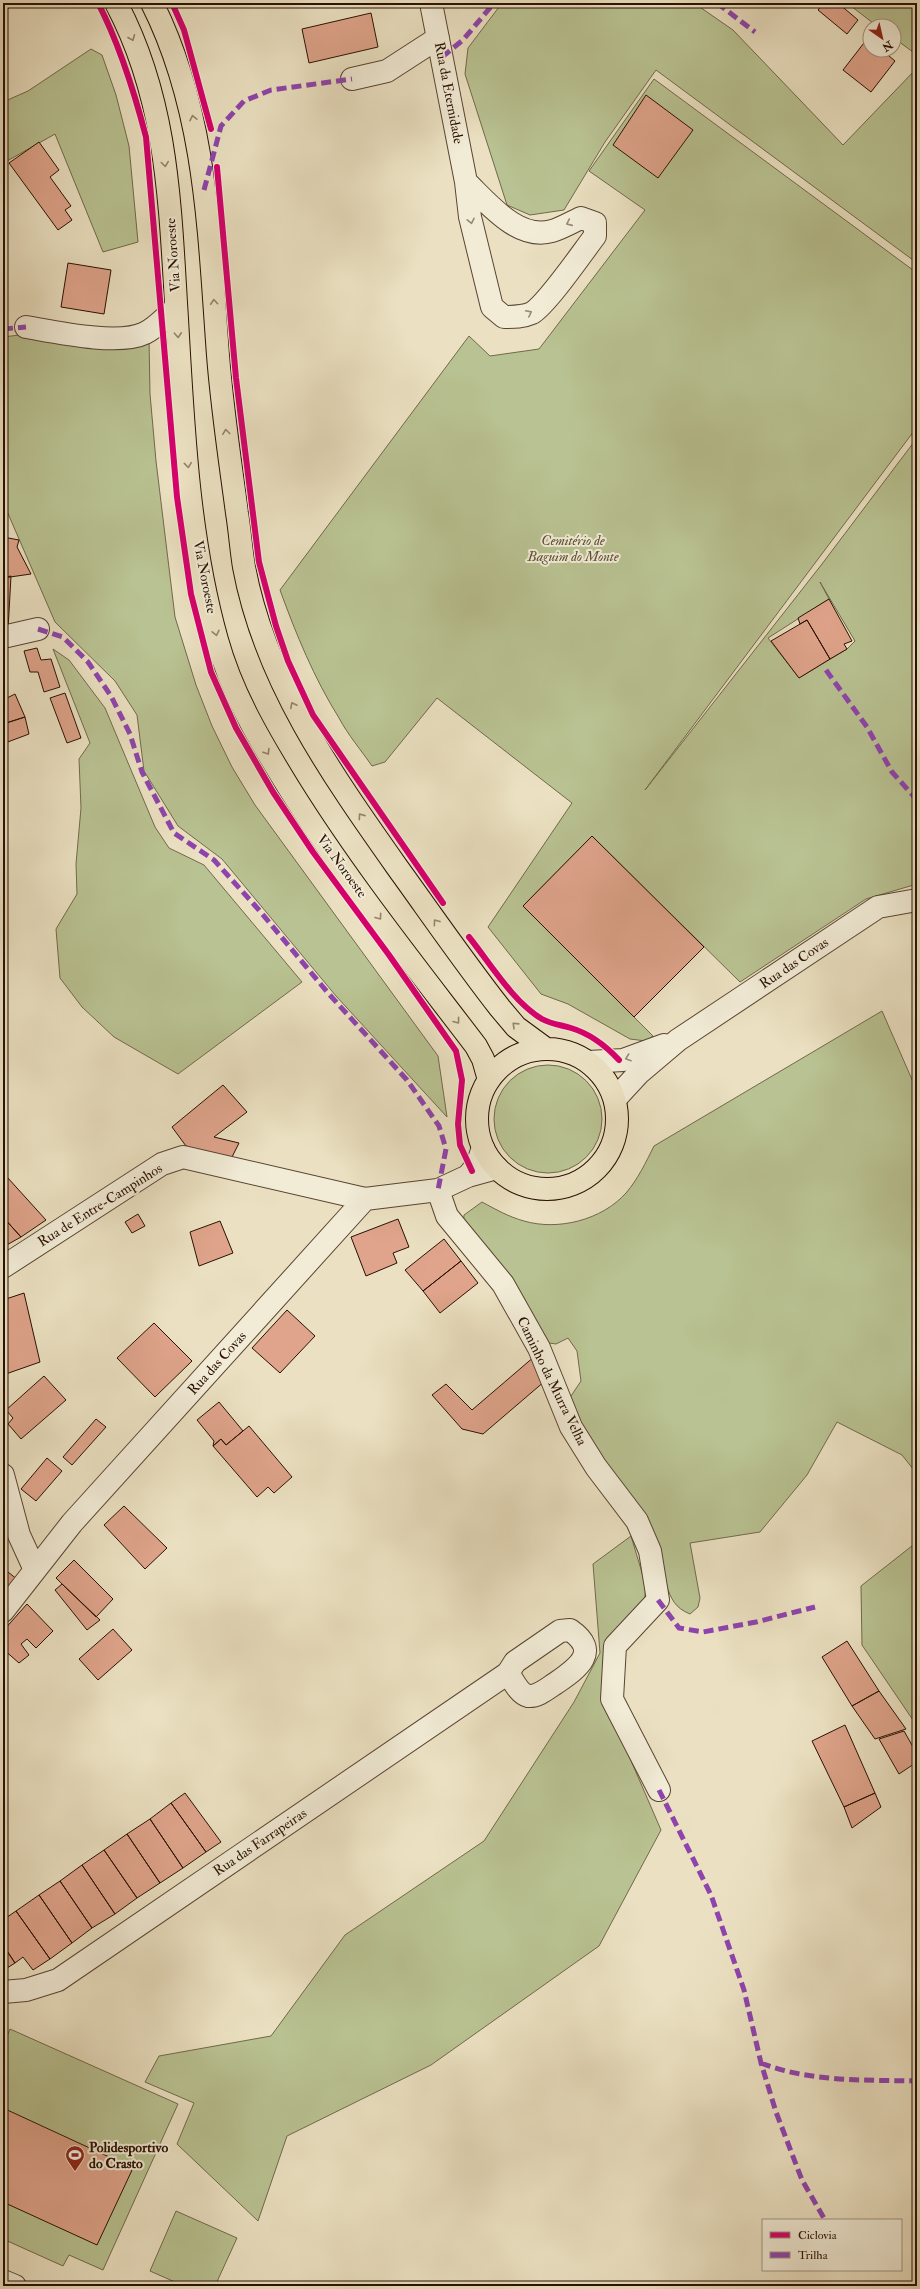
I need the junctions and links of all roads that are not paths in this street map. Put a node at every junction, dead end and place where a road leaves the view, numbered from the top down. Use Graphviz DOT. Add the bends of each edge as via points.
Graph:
graph roads {
  1 [pos="116,3"];
  2 [pos="152,3"];
  3 [pos="431,3"];
  4 [pos="438,38"];
  5 [pos="352,79"];
  6 [pos="466,182"];
  7 [pos="176,308"];
  8 [pos="26,327"];
  9 [pos="38,630"];
  10 [pos="3,637"];
  11 [pos="917,900"];
  12 [pos="678,1040"];
  13 [pos="546,1048"];
  14 [pos="589,1062"];
  15 [pos="489,1080"];
  16 [pos="615,1099"];
  17 [pos="483,1148"];
  18 [pos="497,1168"];
  19 [pos="468,1176"];
  20 [pos="438,1190"];
  21 [pos="365,1199"];
  22 [pos="3,1267"];
  23 [pos="3,1475"];
  24 [pos="35,1570"];
  25 [pos="3,1612"];
  26 [pos="508,1673"];
  27 [pos="660,1790"];
  28 [pos="3,1992"];
  29 [pos="3,2281"];
  30 [pos="15,2286"];
  1 -- 7 [label="main road, Via Noroeste, one-way" via="147,76 159,120 169,196"];
  13 -- 2 [label="main road, one-way" via="516,1027 500,1008 356,810 304,726 262,636 244,568 230,471 204,182 194,124 174,53"];
  3 -- 4 [label="street, Rua da Eternidade"];
  4 -- 5 [label="street" via="388,71"];
  4 -- 6 [label="street, Rua da Eternidade"];
  6 -- 6 [label="street, Rua da Eternidade, one-way" via="470,217 492,307 504,317 522,316 532,312 543,302 595,236 596,223 581,218 551,231 528,231 508,221"];
  7 -- 8 [label="street" via="145,333 128,339 76,335"];
  7 -- 15 [label="main road, Via Noroeste, one-way" via="190,487 206,590 224,663 256,733 319,836 476,1046"];
  9 -- 10 [label="street"];
  11 -- 12 [label="street, Rua das Covas" via="878,907"];
  12 -- 14 [label="street, Rua das Covas, one-way" via="623,1060"];
  12 -- 16 [label="street, Rua das Covas" via="639,1073"];
  13 -- 14 [label="main road" via="569,1052"];
  13 -- 15 [label="main road" via="524,1053 511,1060"];
  14 -- 16 [label="main road" via="605,1078"];
  15 -- 17 [label="main road" via="479,1102 477,1126"];
  16 -- 18 [label="main road" via="618,1121 613,1143 602,1163 584,1179 562,1188 538,1189 516,1182"];
  17 -- 18 [label="main road"];
  17 -- 19 [label="street" via="477,1165"];
  18 -- 19 [label="street"];
  19 -- 20 [label="street"];
  20 -- 21 [label="street"];
  20 -- 27 [label="street, Caminho da Murra Velha" via="447,1216 503,1284 539,1348 571,1427 596,1467 637,1521 650,1551 658,1600 615,1646 612,1699"];
  21 -- 22 [label="street, Rua de Entre-Campinhos" via="183,1157 162,1164"];
  21 -- 24 [label="street, Rua das Covas" via="72,1523"];
  23 -- 24 [label="street" via="19,1535"];
  24 -- 25 [label="street, Rua das Covas"];
  26 -- 28 [label="street, Rua das Farrapeiras" via="58,1980 26,1990"];
  29 -- 30 [label="street"];
}
